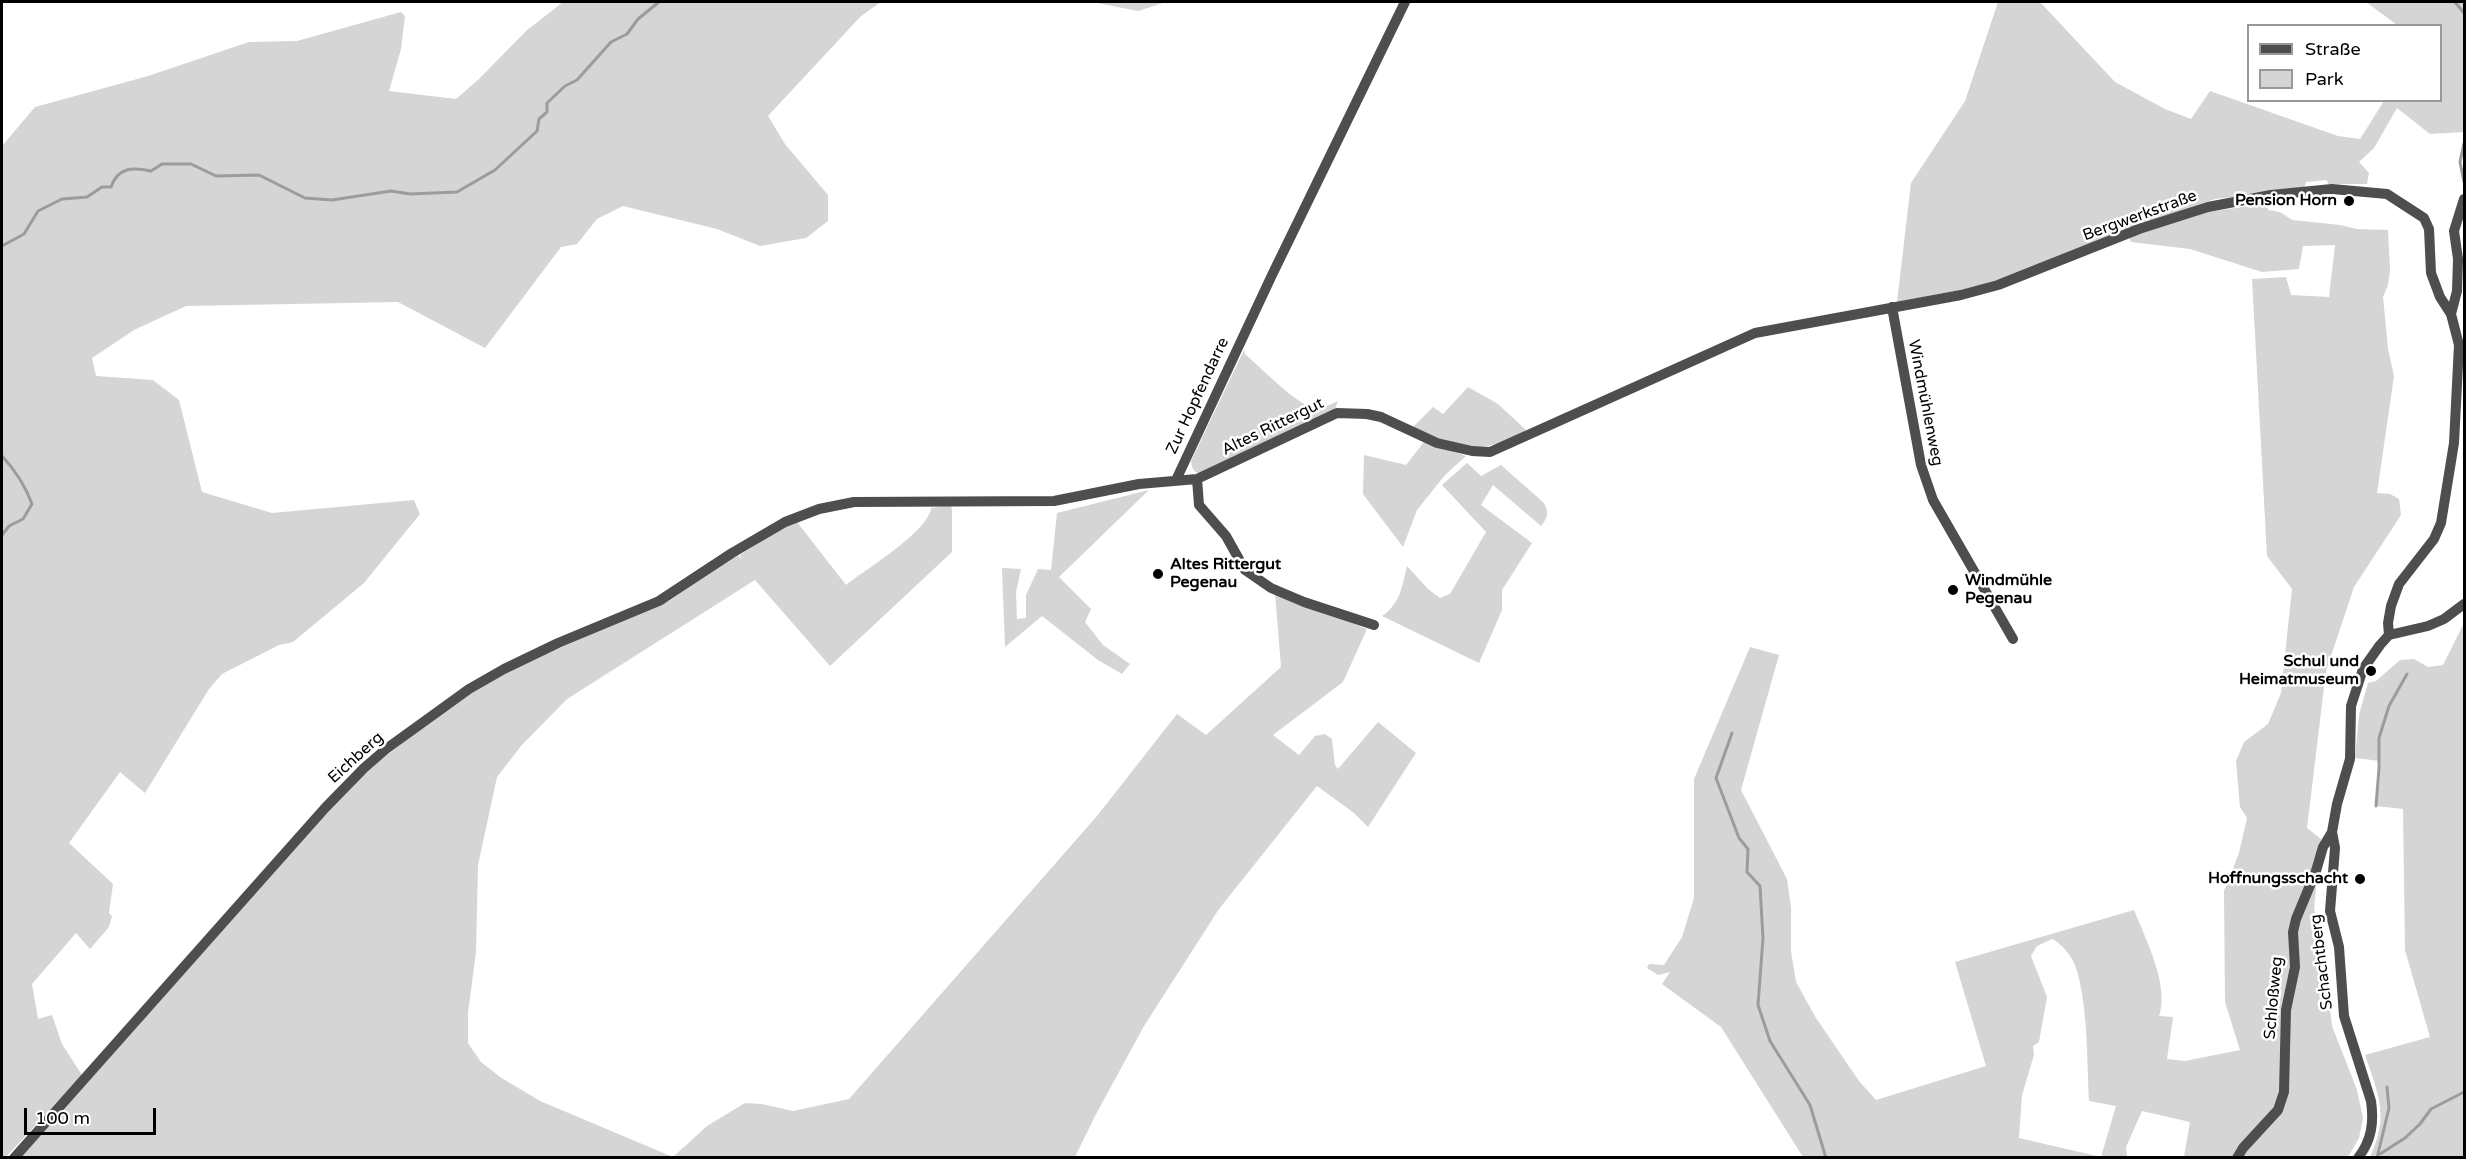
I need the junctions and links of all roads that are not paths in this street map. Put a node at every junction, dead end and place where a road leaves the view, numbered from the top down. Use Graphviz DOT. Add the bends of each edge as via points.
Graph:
graph roads {
  1 [pos="1405,2"];
  2 [pos="2464,199"];
  3 [pos="1892,307"];
  4 [pos="1874,310"];
  5 [pos="2451,314"];
  6 [pos="1896,330"];
  7 [pos="2460,428"];
  8 [pos="1197,479"];
  9 [pos="1176,480"];
  10 [pos="819,509"];
  11 [pos="2464,604"];
  12 [pos="1374,625"];
  13 [pos="2389,635"];
  14 [pos="2013,639"];
  15 [pos="2332,832"];
  16 [pos="14,1158"];
  17 [pos="2237,1158"];
  18 [pos="2358,1158"];
  1 -- 9 [label="street, Zur Hopfendarre"];
  2 -- 5 [label="street" via="2454,231 2457,291"];
  3 -- 4 [label="street, Bergwerkstraße"];
  3 -- 5 [label="street, Bergwerkstraße" via="1998,285 2139,229 2208,207 2332,189 2387,194 2424,218 2429,229 2431,273"];
  3 -- 6 [label="street, Windmühlenweg"];
  4 -- 6 [label="street, Windmühlenweg"];
  4 -- 8 [label="street, Altes Rittergut" via="1755,333 1490,452 1472,451 1420,436 1381,417 1337,413"];
  5 -- 7 [label="street, Bergwerkstraße" via="2459,345"];
  6 -- 14 [label="street, Windmühlenweg" via="1921,465 1934,500"];
  7 -- 13 [label="street, Bergwerkstraße" via="2441,523 2434,539 2399,584 2391,606"];
  8 -- 9 [label="street, Altes Rittergut"];
  8 -- 12 [label="street" via="1199,505 1226,536 1245,570 1270,588"];
  9 -- 10 [label="street, Zur Hopfendarre" via="1054,501 854,502"];
  10 -- 16 [label="street, Eichberg" via="785,522 659,601 504,669 469,689 386,749 325,808"];
  11 -- 13 [label="street" via="2428,626"];
  13 -- 15 [label="street, Schachtberg" via="2358,679 2351,706 2350,759"];
  15 -- 17 [label="street, Schloßweg" via="2293,932 2295,967 2286,1010 2284,1092 2278,1110"];
  15 -- 18 [label="street, Schachtberg" via="2335,848 2330,911 2339,947 2344,1016 2373,1114 2368,1142"];
}
